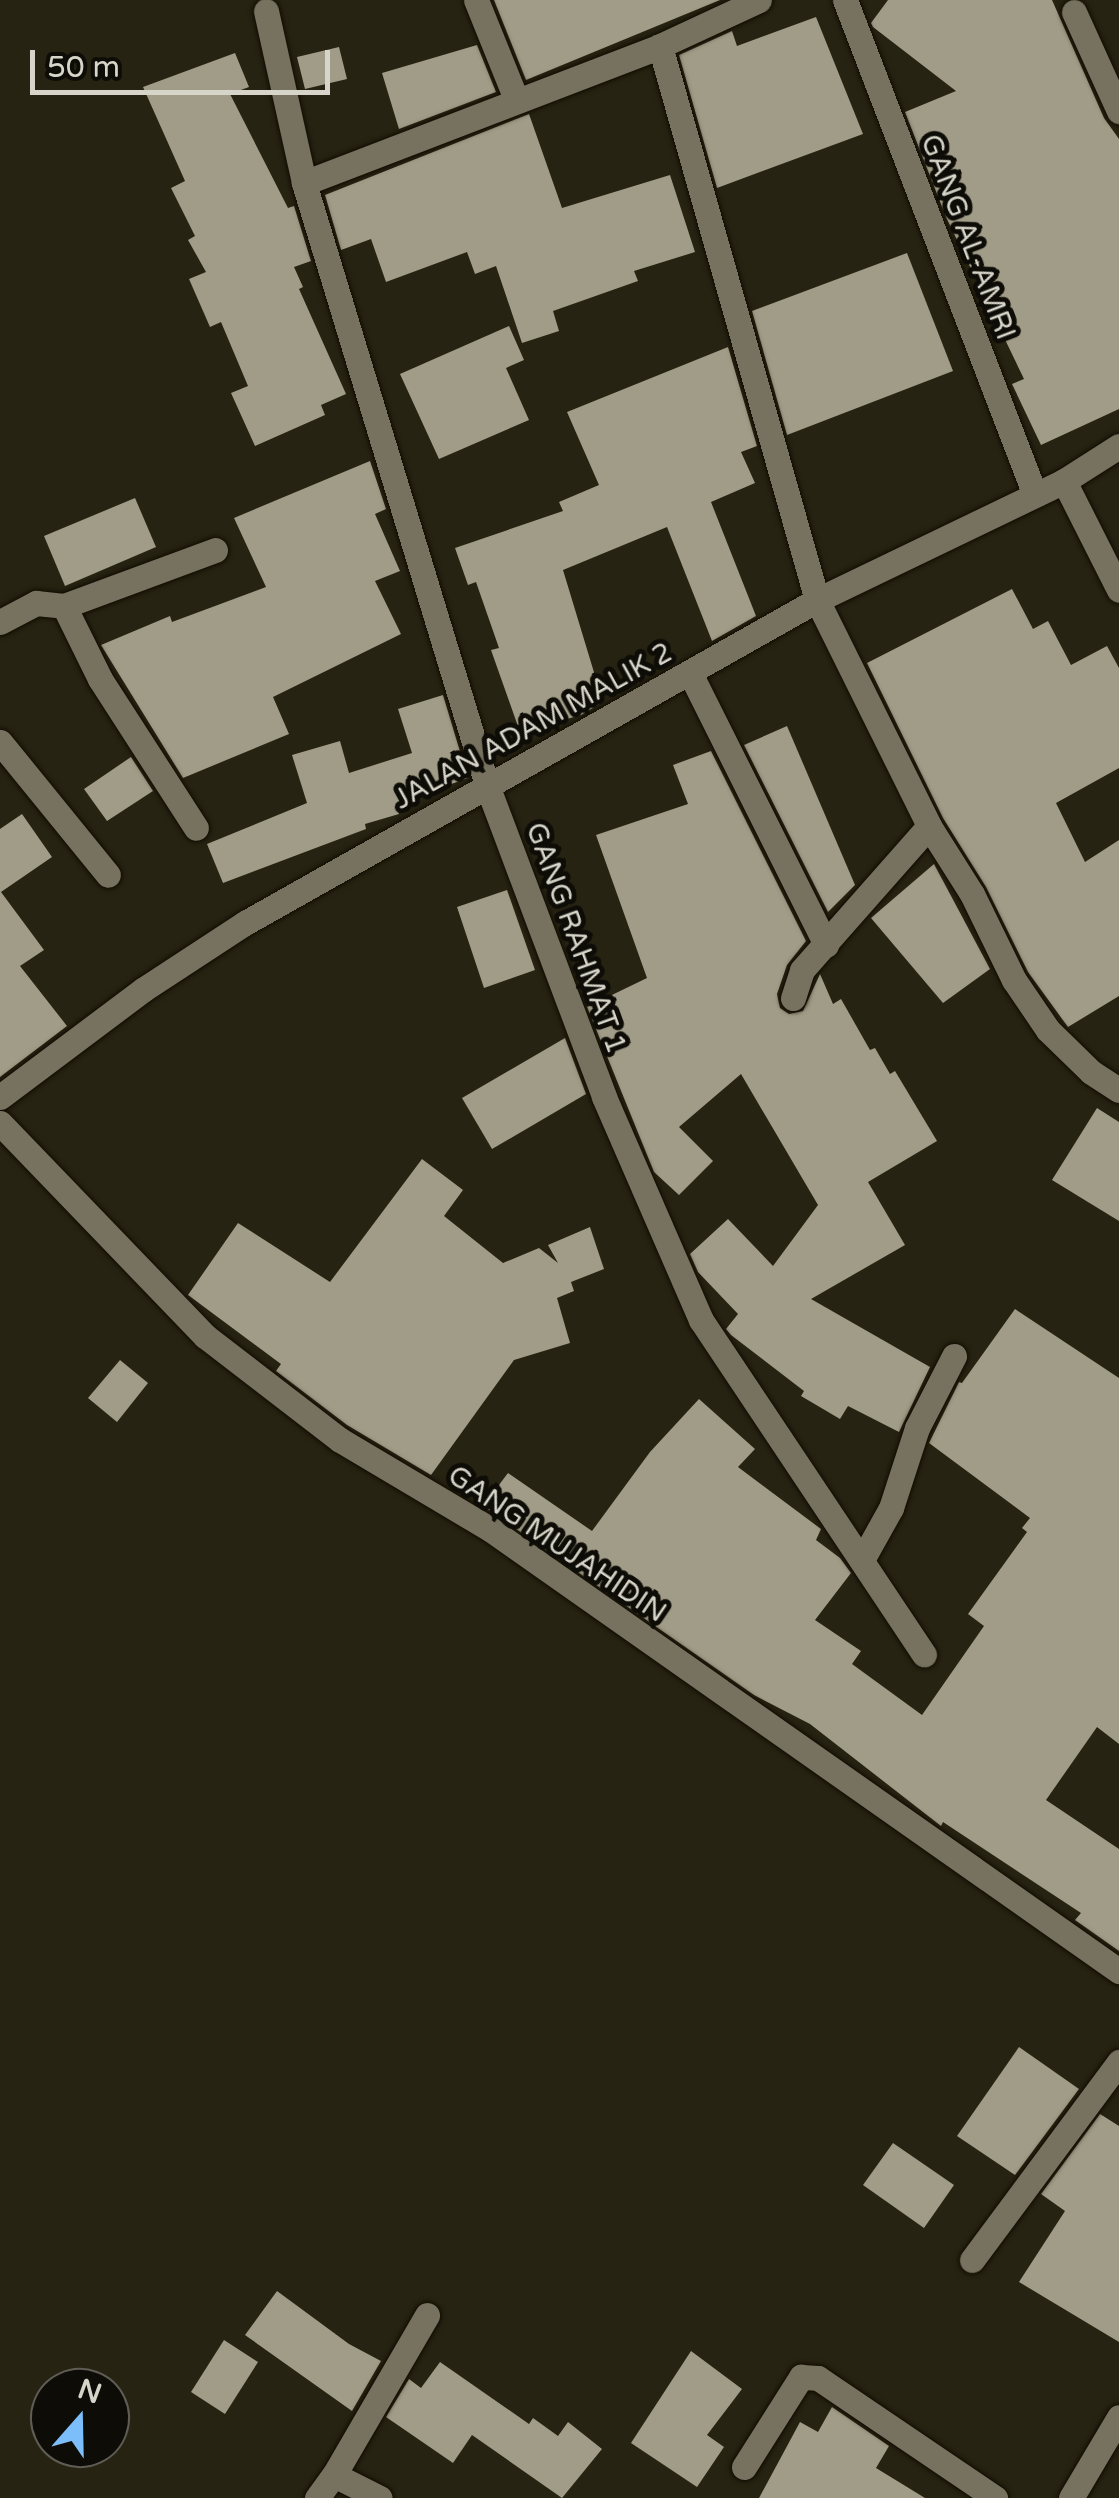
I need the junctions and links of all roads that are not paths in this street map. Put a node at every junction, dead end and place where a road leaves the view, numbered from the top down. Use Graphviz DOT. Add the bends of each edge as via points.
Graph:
graph roads {
  1 [pos="476,0"];
  2 [pos="759,0"];
  3 [pos="844,0"];
  4 [pos="266,10"];
  5 [pos="1074,12"];
  6 [pos="660,46"];
  7 [pos="516,100"];
  8 [pos="1119,111"];
  9 [pos="304,183"];
  10 [pos="1119,446"];
  11 [pos="1064,481"];
  12 [pos="1036,495"];
  13 [pos="215,550"];
  14 [pos="1119,590"];
  15 [pos="818,600"];
  16 [pos="64,606"];
  17 [pos="0,622"];
  18 [pos="690,672"];
  19 [pos="0,742"];
  20 [pos="488,785"];
  21 [pos="929,826"];
  22 [pos="196,828"];
  23 [pos="108,875"];
  24 [pos="826,945"];
  25 [pos="793,998"];
  26 [pos="1119,1090"];
  27 [pos="0,1098"];
  28 [pos="0,1123"];
  29 [pos="954,1356"];
  30 [pos="862,1560"];
  31 [pos="924,1654"];
  32 [pos="1119,1971"];
  33 [pos="1119,2062"];
  34 [pos="972,2260"];
  35 [pos="427,2316"];
  36 [pos="1119,2417"];
  37 [pos="744,2467"];
  38 [pos="334,2474"];
  39 [pos="318,2498"];
  40 [pos="380,2498"];
  41 [pos="996,2498"];
  42 [pos="1071,2498"];
  1 -- 7 [label="street"];
  2 -- 6 [label="street"];
  3 -- 12 [label="street, GANG AL-AMRI"];
  4 -- 9 [label="street, GANG RAHMAT 1"];
  5 -- 8 [label="street"];
  6 -- 7 [label="street"];
  6 -- 15 [label="street"];
  7 -- 9 [label="street"];
  9 -- 20 [label="street, GANG RAHMAT 1"];
  10 -- 11 [label="street, JALAN ADAM MALIK 2"];
  11 -- 12 [label="street, JALAN ADAM MALIK 2"];
  11 -- 14 [label="street"];
  12 -- 15 [label="street, JALAN ADAM MALIK 2"];
  13 -- 16 [label="street"];
  15 -- 18 [label="street, JALAN ADAM MALIK 2"];
  15 -- 21 [label="street"];
  16 -- 17 [label="street" via="36,603"];
  16 -- 22 [label="street" via="100,679"];
  18 -- 20 [label="street, JALAN ADAM MALIK 2"];
  18 -- 24 [label="street"];
  19 -- 23 [label="street"];
  20 -- 27 [label="street, JALAN ADAM MALIK 2" via="245,923"];
  20 -- 30 [label="street, GANG RAHMAT 1" via="604,1097 701,1320"];
  21 -- 24 [label="street"];
  21 -- 26 [label="street" via="1048,1030"];
  24 -- 25 [label="street" via="802,970"];
  28 -- 32 [label="street, GANG MUJAHIDIN" via="205,1336 340,1440 490,1529"];
  29 -- 30 [label="street" via="917,1428 891,1508"];
  30 -- 31 [label="street, GANG RAHMAT 1"];
  33 -- 34 [label="street"];
  35 -- 38 [label="street"];
  36 -- 42 [label="street"];
  37 -- 41 [label="street" via="801,2378 818,2378"];
  38 -- 39 [label="street"];
  38 -- 40 [label="street"];
}
